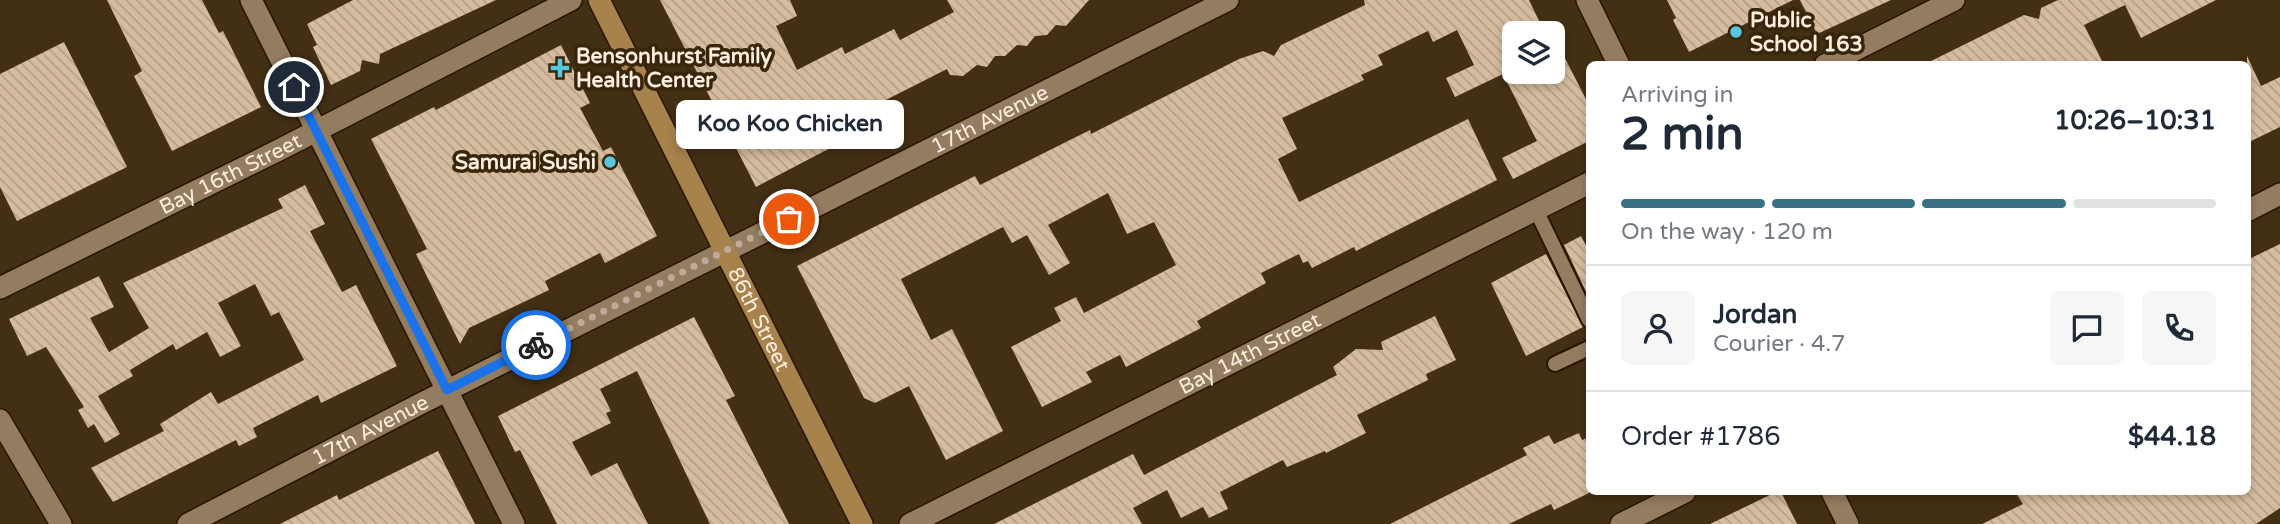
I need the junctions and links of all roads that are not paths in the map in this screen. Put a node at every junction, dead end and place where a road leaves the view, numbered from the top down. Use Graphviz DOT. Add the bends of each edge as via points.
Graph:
graph roads {
  1 [pos="251,0"];
  2 [pos="571,0"];
  3 [pos="599,0"];
  4 [pos="1228,0"];
  5 [pos="1587,0"];
  6 [pos="1954,0"];
  7 [pos="1617,61"];
  8 [pos="1833,61"];
  9 [pos="316,131"];
  10 [pos="1586,185"];
  11 [pos="2280,194"];
  12 [pos="2251,209"];
  13 [pos="1536,210"];
  14 [pos="725,251"];
  15 [pos="0,288"];
  16 [pos="1586,314"];
  17 [pos="1586,349"];
  18 [pos="1555,364"];
  19 [pos="447,390"];
  20 [pos="0,419"];
  21 [pos="1679,495"];
  22 [pos="1834,495"];
  23 [pos="61,524"];
  24 [pos="188,524"];
  25 [pos="514,524"];
  26 [pos="862,524"];
  27 [pos="910,524"];
  28 [pos="1620,524"];
  29 [pos="1848,524"];
  1 -- 9 [label="street"];
  2 -- 9 [label="street, Bay 16th Street"];
  3 -- 14 [label="main road, 86th Street"];
  4 -- 14 [label="street, 17th Avenue"];
  5 -- 7 [label="street"];
  6 -- 8 [label="street"];
  9 -- 15 [label="street, Bay 16th Street"];
  9 -- 19 [label="street"];
  10 -- 13 [label="street, Bay 14th Street"];
  11 -- 12 [label="street"];
  13 -- 16 [label="lane"];
  13 -- 27 [label="street, Bay 14th Street"];
  14 -- 19 [label="street, 17th Avenue"];
  14 -- 26 [label="main road, 86th Street"];
  17 -- 18 [label="lane"];
  19 -- 24 [label="street, 17th Avenue"];
  19 -- 25 [label="street"];
  20 -- 23 [label="street"];
  21 -- 28 [label="street"];
  22 -- 29 [label="street"];
}
